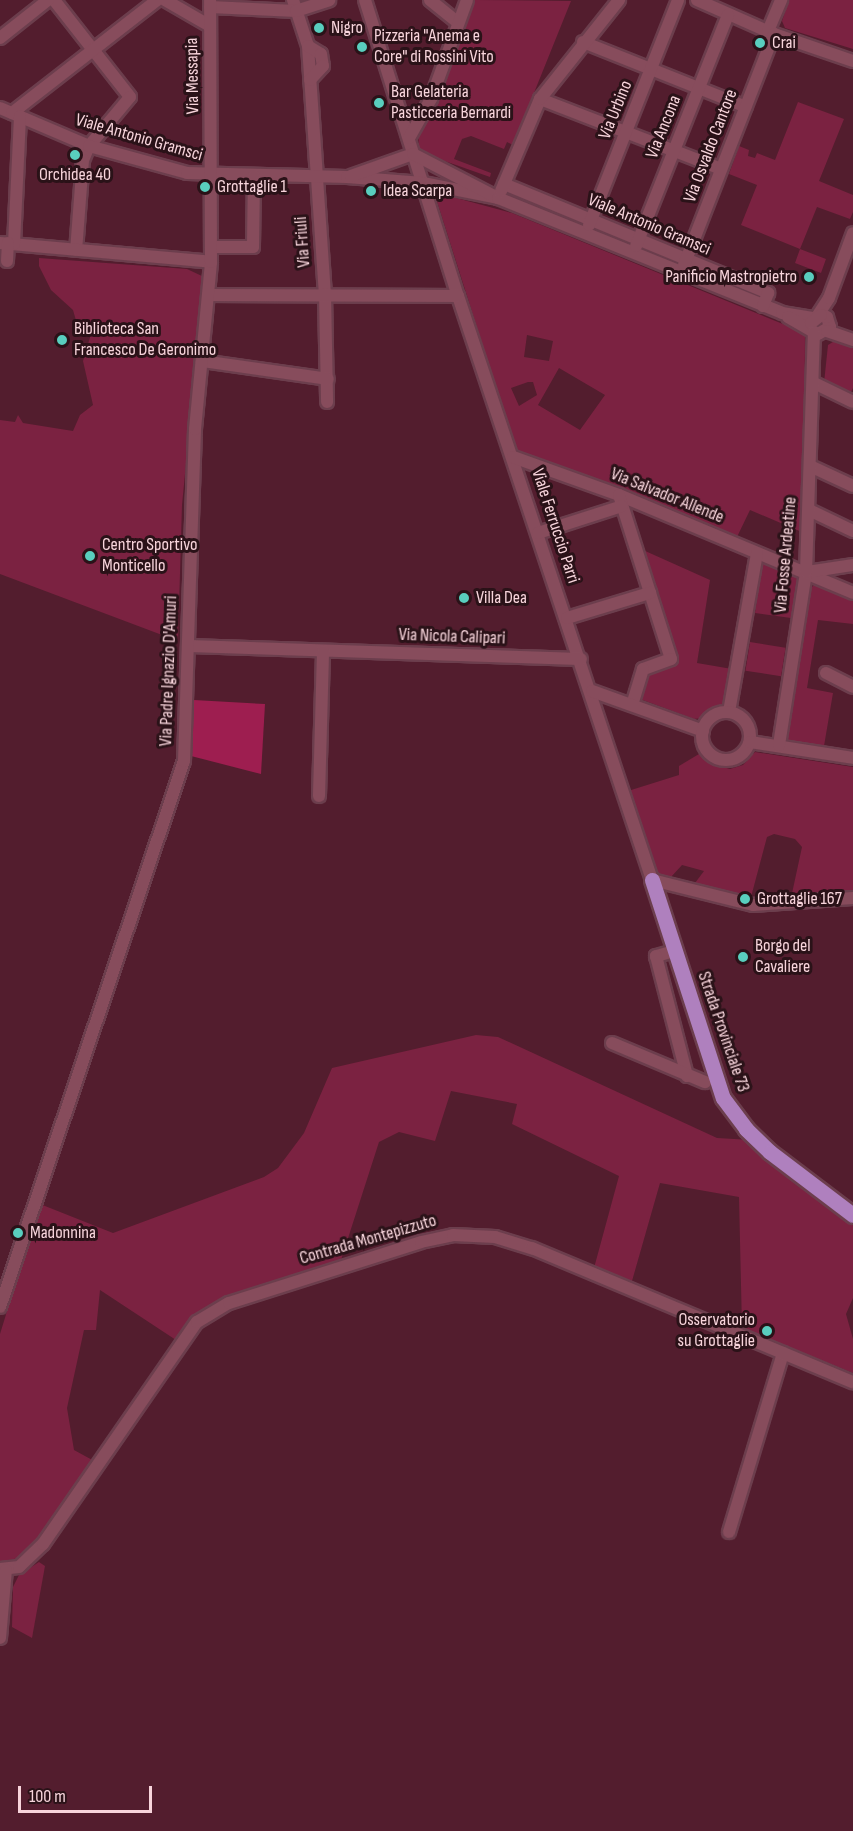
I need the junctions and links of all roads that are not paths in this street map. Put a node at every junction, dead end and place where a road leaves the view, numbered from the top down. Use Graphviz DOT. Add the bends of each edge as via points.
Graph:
graph roads {
  1 [pos="48,0"];
  2 [pos="54,0"];
  3 [pos="157,0"];
  4 [pos="165,0"];
  5 [pos="329,0"];
  6 [pos="365,0"];
  7 [pos="430,0"];
  8 [pos="467,0"];
  9 [pos="619,0"];
  10 [pos="678,0"];
  11 [pos="697,0"];
  12 [pos="781,0"];
  13 [pos="210,4"];
  14 [pos="294,5"];
  15 [pos="728,15"];
  16 [pos="458,24"];
  17 [pos="210,26"];
  18 [pos="771,33"];
  19 [pos="0,38"];
  20 [pos="584,42"];
  21 [pos="92,49"];
  22 [pos="853,61"];
  23 [pos="651,70"];
  24 [pos="699,88"];
  25 [pos="540,99"];
  26 [pos="746,107"];
  27 [pos="0,108"];
  28 [pos="425,110"];
  29 [pos="16,115"];
  30 [pos="402,116"];
  31 [pos="626,132"];
  32 [pos="409,138"];
  33 [pos="89,146"];
  34 [pos="674,150"];
  35 [pos="413,154"];
  36 [pos="721,169"];
  37 [pos="212,176"];
  38 [pos="254,176"];
  39 [pos="316,177"];
  40 [pos="347,177"];
  41 [pos="423,183"];
  42 [pos="504,184"];
  43 [pos="498,198"];
  44 [pos="591,219"];
  45 [pos="853,233"];
  46 [pos="585,234"];
  47 [pos="638,241"];
  48 [pos="8,243"];
  49 [pos="211,247"];
  50 [pos="76,250"];
  51 [pos="633,253"];
  52 [pos="686,260"];
  53 [pos="7,261"];
  54 [pos="848,261"];
  55 [pos="211,262"];
  56 [pos="681,272"];
  57 [pos="325,294"];
  58 [pos="209,295"];
  59 [pos="458,296"];
  60 [pos="763,306"];
  61 [pos="821,325"];
  62 [pos="853,335"];
  63 [pos="853,340"];
  64 [pos="202,361"];
  65 [pos="328,379"];
  66 [pos="814,383"];
  67 [pos="327,402"];
  68 [pos="853,402"];
  69 [pos="513,457"];
  70 [pos="810,466"];
  71 [pos="853,486"];
  72 [pos="621,501"];
  73 [pos="808,510"];
  74 [pos="853,531"];
  75 [pos="538,533"];
  76 [pos="757,553"];
  77 [pos="853,566"];
  78 [pos="806,572"];
  79 [pos="650,593"];
  80 [pos="853,593"];
  81 [pos="567,618"];
  82 [pos="188,646"];
  83 [pos="323,651"];
  84 [pos="581,659"];
  85 [pos="826,673"];
  86 [pos="853,687"];
  87 [pos="592,691"];
  88 [pos="632,704"];
  89 [pos="729,712"];
  90 [pos="703,730"];
  91 [pos="750,742"];
  92 [pos="779,745"];
  93 [pos="853,758"];
  94 [pos="319,796"];
  95 [pos="652,880"];
  96 [pos="853,898"];
  97 [pos="674,951"];
  98 [pos="612,1043"];
  99 [pos="687,1076"];
  100 [pos="705,1082"];
  101 [pos="853,1215"];
  102 [pos="0,1307"];
  103 [pos="783,1353"];
  104 [pos="853,1382"];
  105 [pos="729,1532"];
  106 [pos="3,1570"];
  107 [pos="0,1638"];
  1 -- 19 [label="street"];
  2 -- 21 [label="street"];
  3 -- 21 [label="street"];
  4 -- 17 [label="street"];
  5 -- 14 [label="street"];
  6 -- 30 [label="street, Viale Ferruccio Parri"];
  7 -- 16 [label="street"];
  8 -- 16 [label="street"];
  9 -- 20 [label="street"];
  10 -- 23 [label="street, Via Urbino"];
  11 -- 15 [label="street"];
  12 -- 18 [label="street, Via Osvaldo Cantore"];
  13 -- 14 [label="street"];
  13 -- 17 [label="street, Via Messapia"];
  14 -- 39 [label="street, Via Friuli" via="308,46"];
  15 -- 18 [label="street"];
  15 -- 24 [label="street, Via Ancona"];
  16 -- 28 [label="street"];
  17 -- 37 [label="street, Via Messapia"];
  18 -- 22 [label="street"];
  18 -- 26 [label="street, Via Osvaldo Cantore"];
  20 -- 23 [label="street"];
  20 -- 25 [label="street"];
  21 -- 29 [label="street"];
  21 -- 33 [label="street" via="130,97"];
  23 -- 24 [label="street"];
  23 -- 31 [label="street, Via Urbino"];
  24 -- 26 [label="street"];
  24 -- 34 [label="street, Via Ancona"];
  25 -- 31 [label="street"];
  25 -- 42 [label="street"];
  26 -- 36 [label="street, Via Osvaldo Cantore"];
  27 -- 29 [label="street, Viale Antonio Gramsci"];
  28 -- 30 [label="street"];
  28 -- 32 [label="street"];
  29 -- 33 [label="street, Viale Antonio Gramsci"];
  29 -- 48 [label="street"];
  30 -- 32 [label="street, Viale Ferruccio Parri"];
  31 -- 34 [label="street"];
  31 -- 44 [label="street, Via Urbino"];
  32 -- 35 [label="street, Viale Ferruccio Parri"];
  33 -- 37 [label="street, Viale Antonio Gramsci" via="187,173"];
  33 -- 50 [label="street" via="83,160"];
  34 -- 36 [label="street"];
  34 -- 47 [label="street, Via Ancona"];
  35 -- 40 [label="street, Viale Antonio Gramsci"];
  35 -- 41 [label="street, Viale Ferruccio Parri"];
  35 -- 43 [label="street, Viale Antonio Gramsci"];
  36 -- 52 [label="street, Via Osvaldo Cantore"];
  37 -- 38 [label="street, Viale Antonio Gramsci"];
  37 -- 49 [label="street, Via Messapia"];
  38 -- 39 [label="street, Viale Antonio Gramsci"];
  38 -- 49 [label="street" via="253,247"];
  39 -- 40 [label="street, Viale Antonio Gramsci"];
  39 -- 57 [label="street, Via Friuli"];
  40 -- 41 [label="street, Viale Antonio Gramsci"];
  41 -- 43 [label="street, Viale Antonio Gramsci"];
  41 -- 59 [label="street, Viale Ferruccio Parri"];
  42 -- 43 [label="street"];
  42 -- 44 [label="street, Viale Antonio Gramsci"];
  43 -- 46 [label="street, Viale Antonio Gramsci"];
  44 -- 46 [label="street, Via Urbino"];
  44 -- 47 [label="street, Viale Antonio Gramsci"];
  45 -- 54 [label="street"];
  46 -- 51 [label="street, Viale Antonio Gramsci"];
  47 -- 51 [label="street, Via Ancona"];
  47 -- 52 [label="street, Viale Antonio Gramsci"];
  48 -- 50 [label="street"];
  48 -- 53 [label="street"];
  49 -- 55 [label="street, Via Messapia"];
  50 -- 55 [label="street"];
  51 -- 56 [label="street, Viale Antonio Gramsci"];
  52 -- 56 [label="street, Via Osvaldo Cantore"];
  52 -- 60 [label="street, Viale Antonio Gramsci" via="768,293"];
  54 -- 61 [label="street" via="829,298"];
  55 -- 58 [label="street, Via Messapia"];
  56 -- 60 [label="street, Viale Antonio Gramsci"];
  57 -- 58 [label="street"];
  57 -- 59 [label="street"];
  57 -- 65 [label="street, Via Friuli"];
  58 -- 64 [label="street, Via Padre Ignazio D'Amuri"];
  59 -- 69 [label="street, Viale Ferruccio Parri"];
  60 -- 61 [label="street, Viale Antonio Gramsci"];
  61 -- 62 [label="street"];
  61 -- 63 [label="street"];
  61 -- 66 [label="street, Via Fosse Ardeatine"];
  64 -- 65 [label="street"];
  64 -- 82 [label="street, Via Padre Ignazio D'Amuri" via="195,429"];
  65 -- 67 [label="street, Via Friuli"];
  66 -- 68 [label="street"];
  66 -- 70 [label="street, Via Fosse Ardeatine"];
  69 -- 72 [label="street, Via Salvador Allende"];
  69 -- 75 [label="street, Viale Ferruccio Parri"];
  70 -- 71 [label="street"];
  70 -- 73 [label="street, Via Fosse Ardeatine"];
  72 -- 75 [label="street"];
  72 -- 76 [label="street, Via Salvador Allende"];
  72 -- 79 [label="street"];
  73 -- 74 [label="street"];
  73 -- 78 [label="street, Via Fosse Ardeatine"];
  75 -- 81 [label="street, Viale Ferruccio Parri"];
  76 -- 78 [label="street, Via Salvador Allende"];
  76 -- 89 [label="street"];
  77 -- 78 [label="street"];
  78 -- 80 [label="street, Via Salvador Allende"];
  78 -- 92 [label="street, Via Fosse Ardeatine"];
  79 -- 81 [label="street"];
  79 -- 88 [label="street" via="671,659 643,669"];
  81 -- 84 [label="street, Viale Ferruccio Parri"];
  82 -- 83 [label="street, Via Nicola Calipari"];
  82 -- 102 [label="street, Via Padre Ignazio D'Amuri" via="184,761"];
  83 -- 84 [label="street, Via Nicola Calipari"];
  83 -- 94 [label="street"];
  84 -- 87 [label="street, Viale Ferruccio Parri"];
  85 -- 86 [label="street"];
  87 -- 88 [label="street"];
  87 -- 95 [label="street, Viale Ferruccio Parri"];
  88 -- 90 [label="street"];
  89 -- 90 [label="street" via="713,717"];
  89 -- 91 [label="street" via="748,725"];
  90 -- 91 [label="street" via="705,747 718,759 740,756"];
  91 -- 92 [label="street"];
  92 -- 93 [label="street"];
  95 -- 96 [label="street" via="753,905"];
  95 -- 97 [label="main road, Strada Provinciale 73"];
  97 -- 99 [label="street" via="656,956"];
  97 -- 101 [label="main road, Strada Provinciale 73" via="715,1077 734,1115 770,1152"];
  98 -- 99 [label="street"];
  99 -- 100 [label="street"];
  103 -- 104 [label="street, Contrada Montepizzuto"];
  103 -- 105 [label="street"];
  103 -- 106 [label="street, Contrada Montepizzuto" via="523,1245 495,1237 453,1235 421,1242 229,1303 197,1322 43,1544 29,1560"];
  106 -- 107 [label="street"];
}
